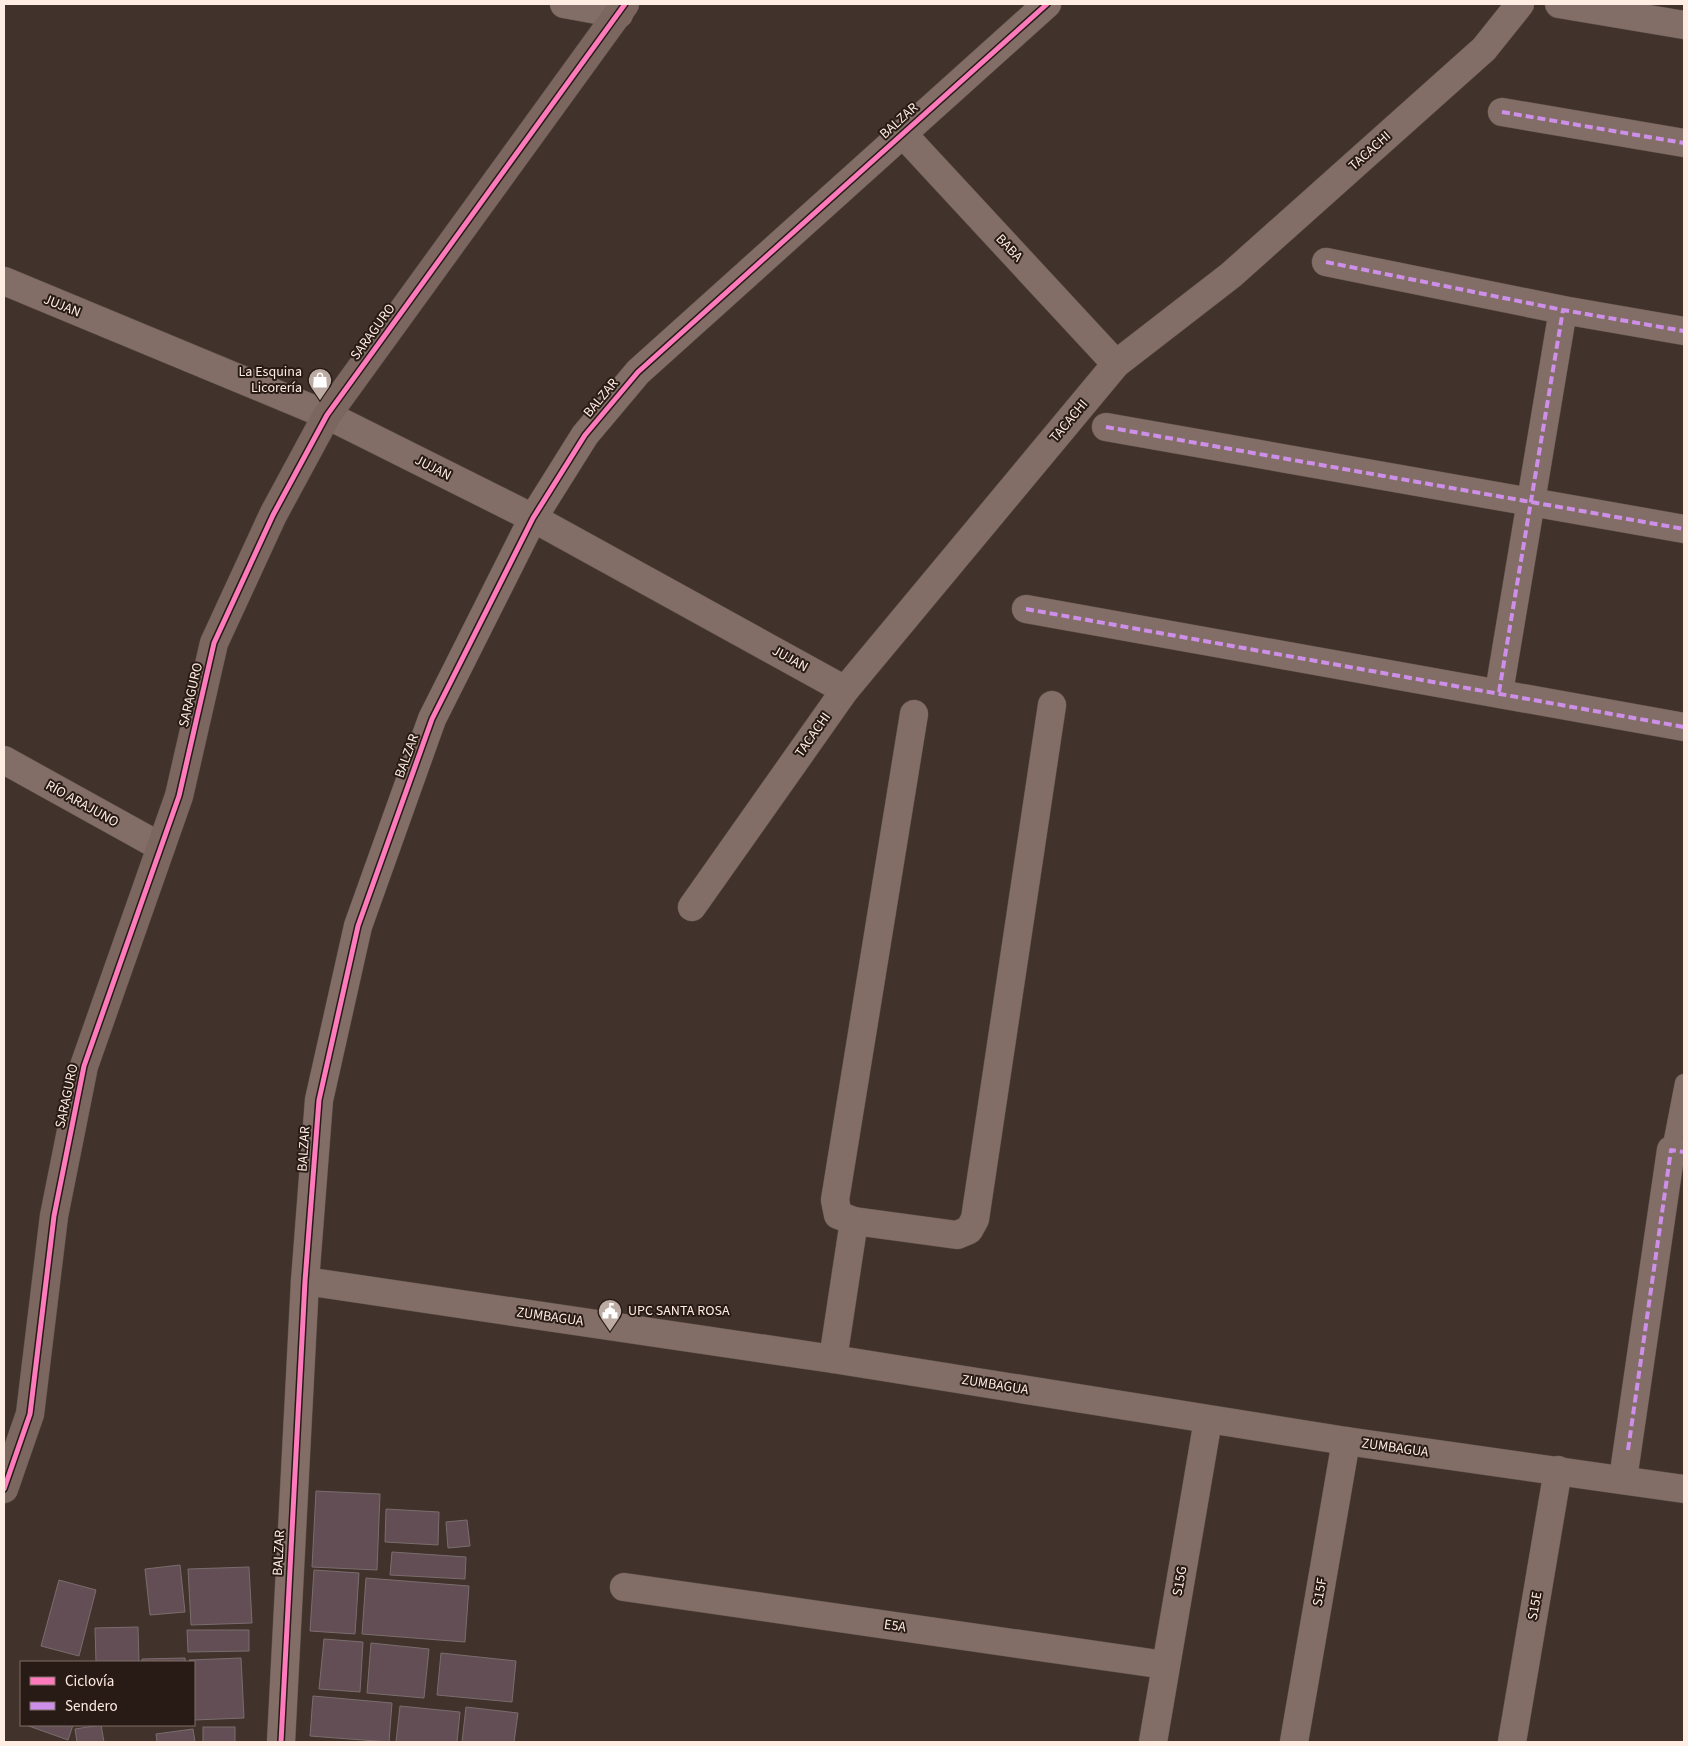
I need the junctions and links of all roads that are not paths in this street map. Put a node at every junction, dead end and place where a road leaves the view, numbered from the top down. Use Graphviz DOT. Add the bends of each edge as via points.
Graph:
graph roads {
  1 [pos="564,4"];
  2 [pos="1047,4"];
  3 [pos="1520,4"];
  4 [pos="1559,4"];
  5 [pos="622,9"];
  6 [pos="1684,25"];
  7 [pos="1502,112"];
  8 [pos="902,133"];
  9 [pos="1684,143"];
  10 [pos="1326,262"];
  11 [pos="4,282"];
  12 [pos="1563,310"];
  13 [pos="1684,331"];
  14 [pos="1116,364"];
  15 [pos="327,415"];
  16 [pos="1106,427"];
  17 [pos="1530,502"];
  18 [pos="533,518"];
  19 [pos="1684,529"];
  20 [pos="1026,609"];
  21 [pos="845,690"];
  22 [pos="1499,692"];
  23 [pos="1052,705"];
  24 [pos="914,714"];
  25 [pos="1684,726"];
  26 [pos="4,760"];
  27 [pos="161,847"];
  28 [pos="692,907"];
  29 [pos="1684,1083"];
  30 [pos="1678,1151"];
  31 [pos="854,1221"];
  32 [pos="305,1281"];
  33 [pos="833,1359"];
  34 [pos="1208,1420"];
  35 [pos="1346,1441"];
  36 [pos="1558,1470"];
  37 [pos="1624,1479"];
  38 [pos="4,1489"];
  39 [pos="1684,1489"];
  40 [pos="624,1587"];
  41 [pos="1166,1665"];
  42 [pos="281,1742"];
  43 [pos="1153,1742"];
  44 [pos="1294,1742"];
  45 [pos="1512,1742"];
  1 -- 5 [label="street"];
  2 -- 8 [label="street, BALZAR"];
  3 -- 14 [label="street, TACACHI" via="1484,49 1231,275"];
  4 -- 6 [label="street"];
  5 -- 15 [label="street, SARAGURO"];
  7 -- 9 [label="street"];
  8 -- 14 [label="street, BABA"];
  8 -- 18 [label="street, BALZAR" via="638,372 585,435"];
  10 -- 12 [label="street"];
  11 -- 15 [label="street, JUJAN"];
  12 -- 13 [label="street"];
  12 -- 17 [label="street"];
  14 -- 21 [label="street, TACACHI"];
  15 -- 18 [label="street, JUJAN"];
  15 -- 27 [label="street, SARAGURO" via="273,516 214,643 179,796"];
  16 -- 17 [label="street"];
  17 -- 19 [label="street"];
  17 -- 22 [label="street"];
  18 -- 21 [label="street, JUJAN"];
  18 -- 32 [label="street, BALZAR" via="432,719 358,926 319,1100"];
  20 -- 22 [label="street"];
  21 -- 28 [label="street, TACACHI"];
  22 -- 25 [label="street"];
  23 -- 31 [label="street" via="976,1218 969,1230 957,1235"];
  24 -- 31 [label="street" via="835,1200 838,1216"];
  26 -- 27 [label="street, RÍO ARAJUNO"];
  27 -- 38 [label="street, SARAGURO" via="84,1066 54,1216 30,1414"];
  29 -- 30 [label="lane"];
  30 -- 37 [label="street"];
  31 -- 33 [label="street"];
  32 -- 33 [label="street, ZUMBAGUA"];
  32 -- 42 [label="street, BALZAR"];
  33 -- 34 [label="street, ZUMBAGUA"];
  34 -- 35 [label="street, ZUMBAGUA"];
  34 -- 41 [label="street, S15G"];
  35 -- 36 [label="street, ZUMBAGUA"];
  35 -- 44 [label="street, S15F"];
  36 -- 37 [label="street, ZUMBAGUA"];
  36 -- 45 [label="street, S15E"];
  37 -- 39 [label="street, ZUMBAGUA"];
  40 -- 41 [label="street, E5A"];
  41 -- 43 [label="street, S15G"];
}
